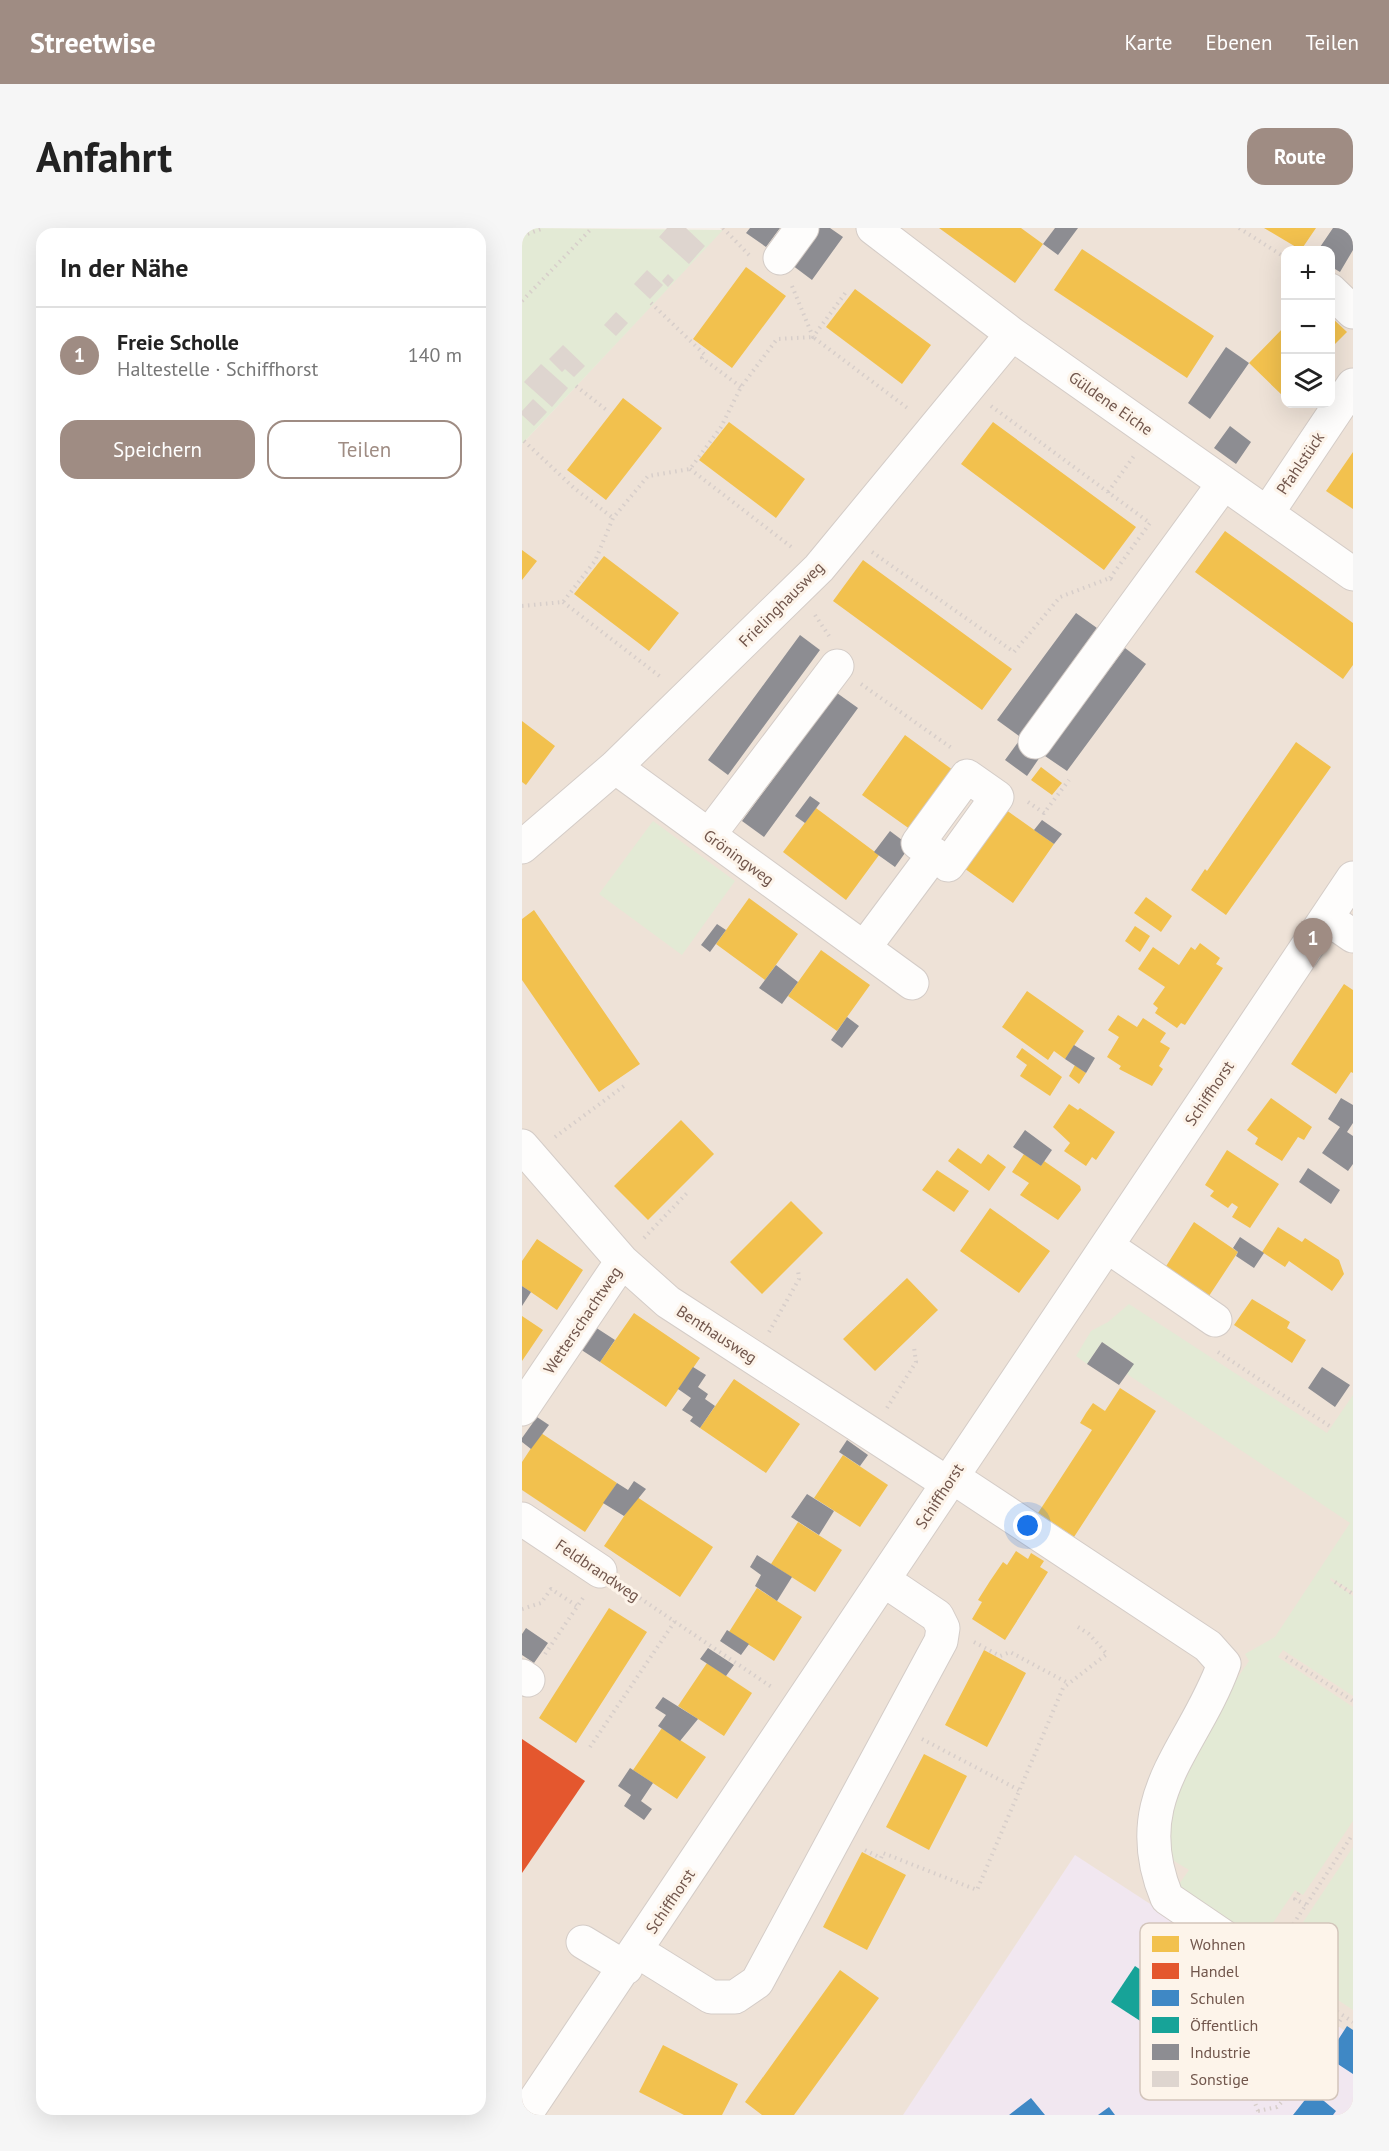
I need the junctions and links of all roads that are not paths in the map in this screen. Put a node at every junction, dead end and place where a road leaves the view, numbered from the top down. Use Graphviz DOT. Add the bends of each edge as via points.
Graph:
graph roads {
  1 [pos="802,228"];
  2 [pos="873,228"];
  3 [pos="780,258"];
  4 [pos="1335,295"];
  5 [pos="1353,312"];
  6 [pos="1012,334"];
  7 [pos="1353,385"];
  8 [pos="1224,483"];
  9 [pos="1268,512"];
  10 [pos="1353,574"];
  11 [pos="837,666"];
  12 [pos="1035,742"];
  13 [pos="615,767"];
  14 [pos="709,835"];
  15 [pos="522,847"];
  16 [pos="934,854"];
  17 [pos="1353,878"];
  18 [pos="1340,927"];
  19 [pos="864,948"];
  20 [pos="912,983"];
  21 [pos="526,1150"];
  22 [pos="1107,1246"];
  23 [pos="622,1262"];
  24 [pos="1215,1320"];
  25 [pos="522,1409"];
  26 [pos="949,1480"];
  27 [pos="522,1519"];
  28 [pos="600,1571"];
  29 [pos="885,1581"];
  30 [pos="1204,1923"];
  31 [pos="583,1942"];
  32 [pos="631,1960"];
  33 [pos="534,2112"];
  1 -- 3 [label="street"];
  2 -- 6 [label="street, Güldene Eiche"];
  4 -- 5 [label="street"];
  6 -- 8 [label="street, Güldene Eiche"];
  6 -- 13 [label="street, Frielinghausweg" via="809,579"];
  7 -- 9 [label="street, Pfahlstück"];
  8 -- 9 [label="street, Güldene Eiche"];
  8 -- 12 [label="street"];
  9 -- 10 [label="street, Güldene Eiche"];
  11 -- 14 [label="street"];
  13 -- 14 [label="street, Gröningweg"];
  13 -- 15 [label="street, Frielinghausweg"];
  14 -- 19 [label="street, Gröningweg"];
  16 -- 19 [label="street"];
  17 -- 18 [label="street, Schiffhorst"];
  18 -- 22 [label="street, Schiffhorst"];
  19 -- 20 [label="street, Gröningweg"];
  21 -- 23 [label="street, Benthausweg"];
  22 -- 24 [label="street"];
  22 -- 26 [label="street, Schiffhorst"];
  23 -- 25 [label="street, Wetterschachtweg"];
  23 -- 26 [label="street, Benthausweg" via="668,1302"];
  26 -- 29 [label="street, Schiffhorst"];
  26 -- 30 [label="street, Benthausweg" via="1208,1646 1224,1664 1158,1800 1152,1843 1167,1898"];
  27 -- 28 [label="street, Feldbrandweg"];
  29 -- 32 [label="street, Schiffhorst"];
  29 -- 32 [label="street" via="937,1616 943,1628 941,1641 757,1982 746,1992 729,1998 711,1997"];
  31 -- 32 [label="street"];
  32 -- 33 [label="street, Schiffhorst"];
}
